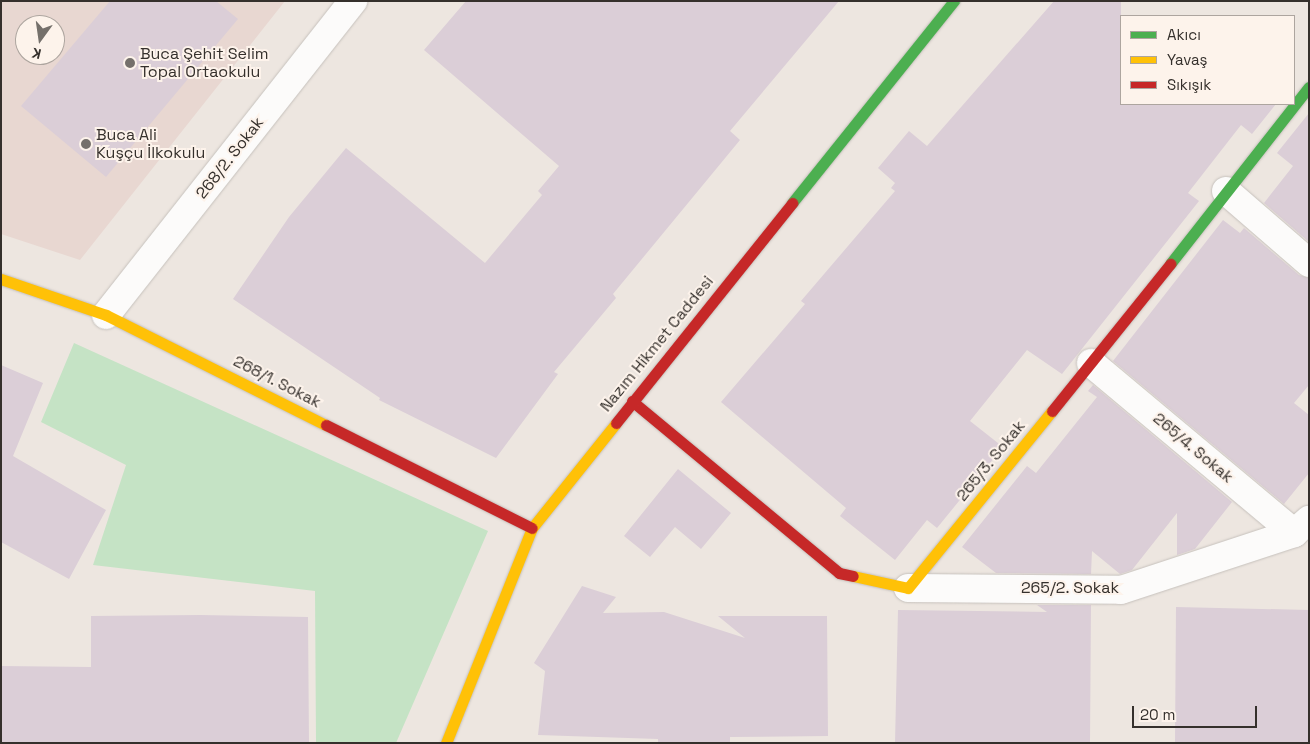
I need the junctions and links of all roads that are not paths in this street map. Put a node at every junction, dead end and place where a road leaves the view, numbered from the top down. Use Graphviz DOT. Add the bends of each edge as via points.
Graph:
graph roads {
  1 [pos="353,1"];
  2 [pos="954,1"];
  3 [pos="1309,87"];
  4 [pos="1295,104"];
  5 [pos="1294,105"];
  6 [pos="1226,190"];
  7 [pos="1309,263"];
  8 [pos="1,279"];
  9 [pos="106,315"];
  10 [pos="1091,363"];
  11 [pos="632,401"];
  12 [pos="1301,526"];
  13 [pos="532,528"];
  14 [pos="908,588"];
  15 [pos="446,743"];
  1 -- 9 [label="street, 268/2. Sokak"];
  2 -- 11 [label="street, Nazım Hikmet Caddesi"];
  3 -- 4 [label="street, 265/3. Sokak"];
  5 -- 6 [label="street, 265/3. Sokak"];
  6 -- 7 [label="street"];
  6 -- 10 [label="street, 265/3. Sokak"];
  8 -- 9 [label="street, 268/1. Sokak"];
  9 -- 13 [label="street, 268/1. Sokak"];
  10 -- 12 [label="street, 265/4. Sokak"];
  10 -- 14 [label="street, 265/3. Sokak"];
  11 -- 13 [label="street, Nazım Hikmet Caddesi"];
  11 -- 14 [label="street" via="839,573"];
  12 -- 14 [label="street, 265/2. Sokak" via="1121,590"];
  13 -- 15 [label="street, Nazım Hikmet Caddesi"];
}
